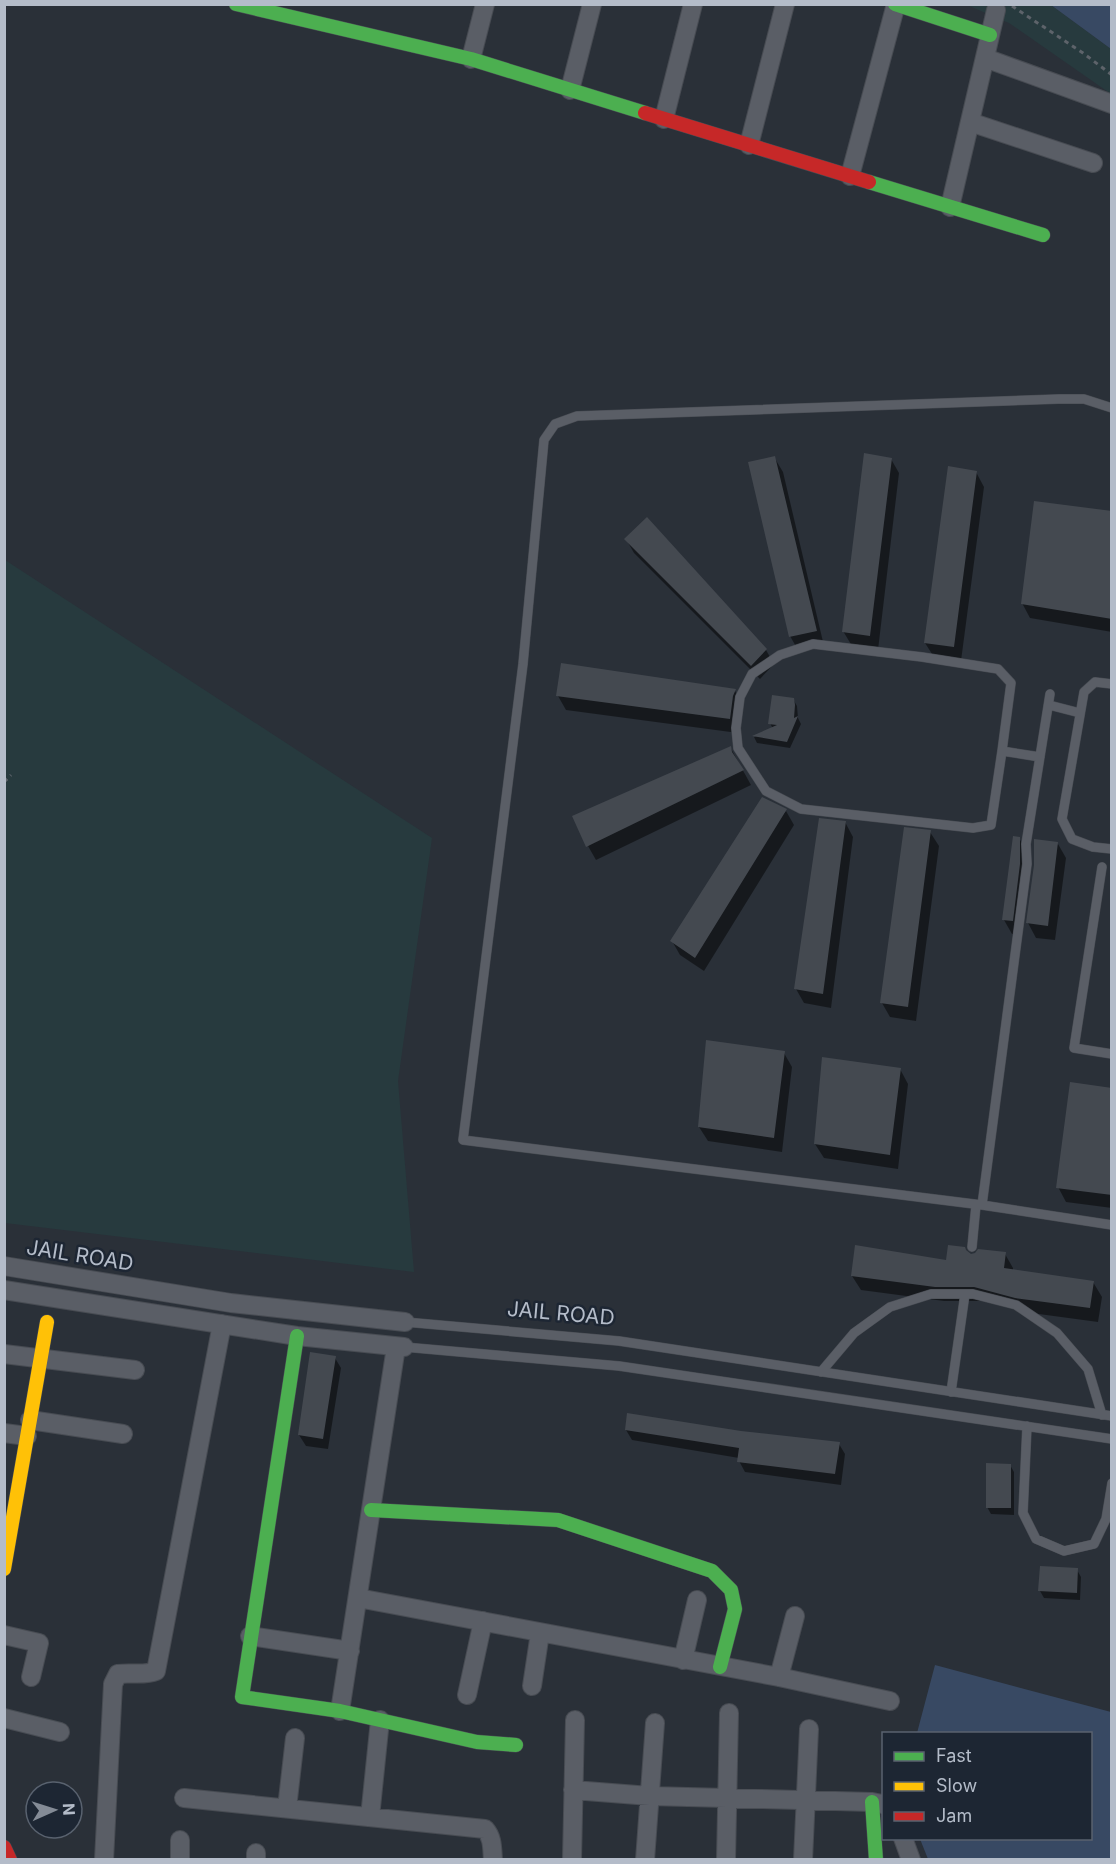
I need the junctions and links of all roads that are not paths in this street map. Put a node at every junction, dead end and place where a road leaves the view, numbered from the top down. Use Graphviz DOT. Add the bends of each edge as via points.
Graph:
graph roads {
  1 [pos="236,4"];
  2 [pos="485,4"];
  3 [pos="592,4"];
  4 [pos="693,4"];
  5 [pos="786,4"];
  6 [pos="896,5"];
  7 [pos="1003,7"];
  8 [pos="990,35"];
  9 [pos="985,58"];
  10 [pos="471,59"];
  11 [pos="570,90"];
  12 [pos="1112,104"];
  13 [pos="664,119"];
  14 [pos="970,122"];
  15 [pos="749,145"];
  16 [pos="1093,163"];
  17 [pos="850,176"];
  18 [pos="950,207"];
  19 [pos="1043,235"];
  20 [pos="1112,408"];
  21 [pos="1112,684"];
  22 [pos="1050,694"];
  23 [pos="1049,705"];
  24 [pos="1080,713"];
  25 [pos="1002,751"];
  26 [pos="1040,757"];
  27 [pos="1112,849"];
  28 [pos="1102,867"];
  29 [pos="1112,1054"];
  30 [pos="979,1205"];
  31 [pos="1112,1225"];
  32 [pos="972,1247"];
  33 [pos="4,1266"];
  34 [pos="4,1290"];
  35 [pos="965,1294"];
  36 [pos="47,1322"];
  37 [pos="405,1322"];
  38 [pos="222,1324"];
  39 [pos="297,1336"];
  40 [pos="400,1347"];
  41 [pos="4,1354"];
  42 [pos="40,1358"];
  43 [pos="135,1370"];
  44 [pos="821,1372"];
  45 [pos="951,1392"];
  46 [pos="1107,1416"];
  47 [pos="1027,1426"];
  48 [pos="28,1428"];
  49 [pos="4,1433"];
  50 [pos="123,1434"];
  51 [pos="1112,1439"];
  52 [pos="1112,1483"];
  53 [pos="371,1510"];
  54 [pos="7,1535"];
  55 [pos="4,1569"];
  56 [pos="358,1598"];
  57 [pos="697,1600"];
  58 [pos="795,1616"];
  59 [pos="483,1621"];
  60 [pos="540,1633"];
  61 [pos="4,1635"];
  62 [pos="250,1636"];
  63 [pos="350,1651"];
  64 [pos="682,1660"];
  65 [pos="720,1667"];
  66 [pos="31,1677"];
  67 [pos="779,1677"];
  68 [pos="532,1686"];
  69 [pos="467,1695"];
  70 [pos="890,1701"];
  71 [pos="340,1711"];
  72 [pos="729,1713"];
  73 [pos="4,1718"];
  74 [pos="380,1720"];
  75 [pos="575,1720"];
  76 [pos="655,1723"];
  77 [pos="808,1729"];
  78 [pos="60,1731"];
  79 [pos="295,1738"];
  80 [pos="516,1745"];
  81 [pos="573,1790"];
  82 [pos="650,1796"];
  83 [pos="184,1798"];
  84 [pos="727,1798"];
  85 [pos="806,1800"];
  86 [pos="878,1803"];
  87 [pos="287,1808"];
  88 [pos="370,1817"];
  89 [pos="180,1840"];
  90 [pos="903,1840"];
  91 [pos="4,1847"];
  92 [pos="10,1860"];
  93 [pos="104,1860"];
  94 [pos="180,1860"];
  95 [pos="493,1860"];
  96 [pos="572,1860"];
  97 [pos="645,1860"];
  98 [pos="726,1860"];
  99 [pos="803,1860"];
  100 [pos="876,1860"];
  101 [pos="911,1860"];
  1 -- 10 [label="street"];
  2 -- 10 [label="street"];
  3 -- 11 [label="street"];
  4 -- 13 [label="street"];
  5 -- 15 [label="street"];
  6 -- 8 [label="street"];
  6 -- 17 [label="street"];
  7 -- 8 [label="street"];
  8 -- 9 [label="street"];
  9 -- 12 [label="street"];
  9 -- 14 [label="street"];
  10 -- 11 [label="street"];
  11 -- 13 [label="street"];
  13 -- 15 [label="street"];
  14 -- 16 [label="street"];
  14 -- 18 [label="street"];
  15 -- 17 [label="street"];
  17 -- 18 [label="street"];
  18 -- 19 [label="street"];
  20 -- 30 [label="lane" via="1084,399 1059,399 577,416 555,424 544,440 523,664 463,1140"];
  21 -- 24 [label="lane" via="1095,682 1084,692"];
  22 -- 23 [label="lane"];
  23 -- 24 [label="lane"];
  23 -- 26 [label="lane"];
  24 -- 27 [label="lane" via="1062,819 1072,839"];
  25 -- 25 [label="lane" via="991,825 973,828 801,809 766,791 738,748 740,697 752,674 780,655 813,644 998,669 1011,682"];
  25 -- 26 [label="lane"];
  26 -- 30 [label="lane"];
  28 -- 29 [label="lane" via="1074,1048"];
  30 -- 31 [label="lane"];
  30 -- 32 [label="lane"];
  33 -- 37 [label="street, JAIL ROAD" via="231,1303"];
  34 -- 38 [label="street"];
  35 -- 44 [label="lane" via="931,1294 890,1307 854,1333"];
  35 -- 45 [label="lane"];
  35 -- 46 [label="lane" via="1016,1305 1057,1333 1088,1369"];
  36 -- 42 [label="street"];
  37 -- 44 [label="lane, JAIL ROAD" via="619,1341"];
  38 -- 39 [label="street"];
  38 -- 93 [label="street" via="156,1671 118,1674 113,1684"];
  39 -- 40 [label="street"];
  39 -- 62 [label="street"];
  40 -- 47 [label="lane" via="619,1366"];
  40 -- 53 [label="street"];
  41 -- 42 [label="street"];
  42 -- 43 [label="street"];
  42 -- 48 [label="street"];
  44 -- 45 [label="lane, JAIL ROAD"];
  45 -- 46 [label="lane, JAIL ROAD"];
  47 -- 51 [label="lane"];
  47 -- 52 [label="lane" via="1023,1513 1036,1539 1064,1551 1094,1544 1106,1519"];
  48 -- 49 [label="street"];
  48 -- 50 [label="street"];
  48 -- 54 [label="street"];
  53 -- 56 [label="street"];
  53 -- 65 [label="street" via="558,1520 712,1571 731,1590 735,1609"];
  54 -- 55 [label="street"];
  56 -- 59 [label="street"];
  56 -- 63 [label="street"];
  57 -- 64 [label="street"];
  58 -- 67 [label="street"];
  59 -- 60 [label="street"];
  59 -- 69 [label="street"];
  60 -- 64 [label="street"];
  60 -- 68 [label="street"];
  61 -- 66 [label="street" via="39,1643"];
  62 -- 63 [label="street"];
  62 -- 71 [label="street" via="242,1697"];
  63 -- 71 [label="street"];
  64 -- 65 [label="street"];
  65 -- 67 [label="street"];
  67 -- 70 [label="street"];
  71 -- 74 [label="street"];
  72 -- 84 [label="street"];
  73 -- 78 [label="street"];
  74 -- 80 [label="street" via="477,1742"];
  74 -- 88 [label="street"];
  75 -- 81 [label="street"];
  76 -- 82 [label="street"];
  77 -- 85 [label="street"];
  79 -- 87 [label="street"];
  81 -- 82 [label="street"];
  81 -- 96 [label="street"];
  82 -- 84 [label="street"];
  82 -- 97 [label="street"];
  83 -- 87 [label="street"];
  84 -- 85 [label="street"];
  84 -- 98 [label="street"];
  85 -- 86 [label="street"];
  85 -- 99 [label="street"];
  86 -- 100 [label="street"];
  87 -- 88 [label="street"];
  88 -- 95 [label="street" via="485,1829 492,1840"];
  89 -- 94 [label="street"];
  90 -- 101 [label="street"];
  91 -- 92 [label="street"];
}
